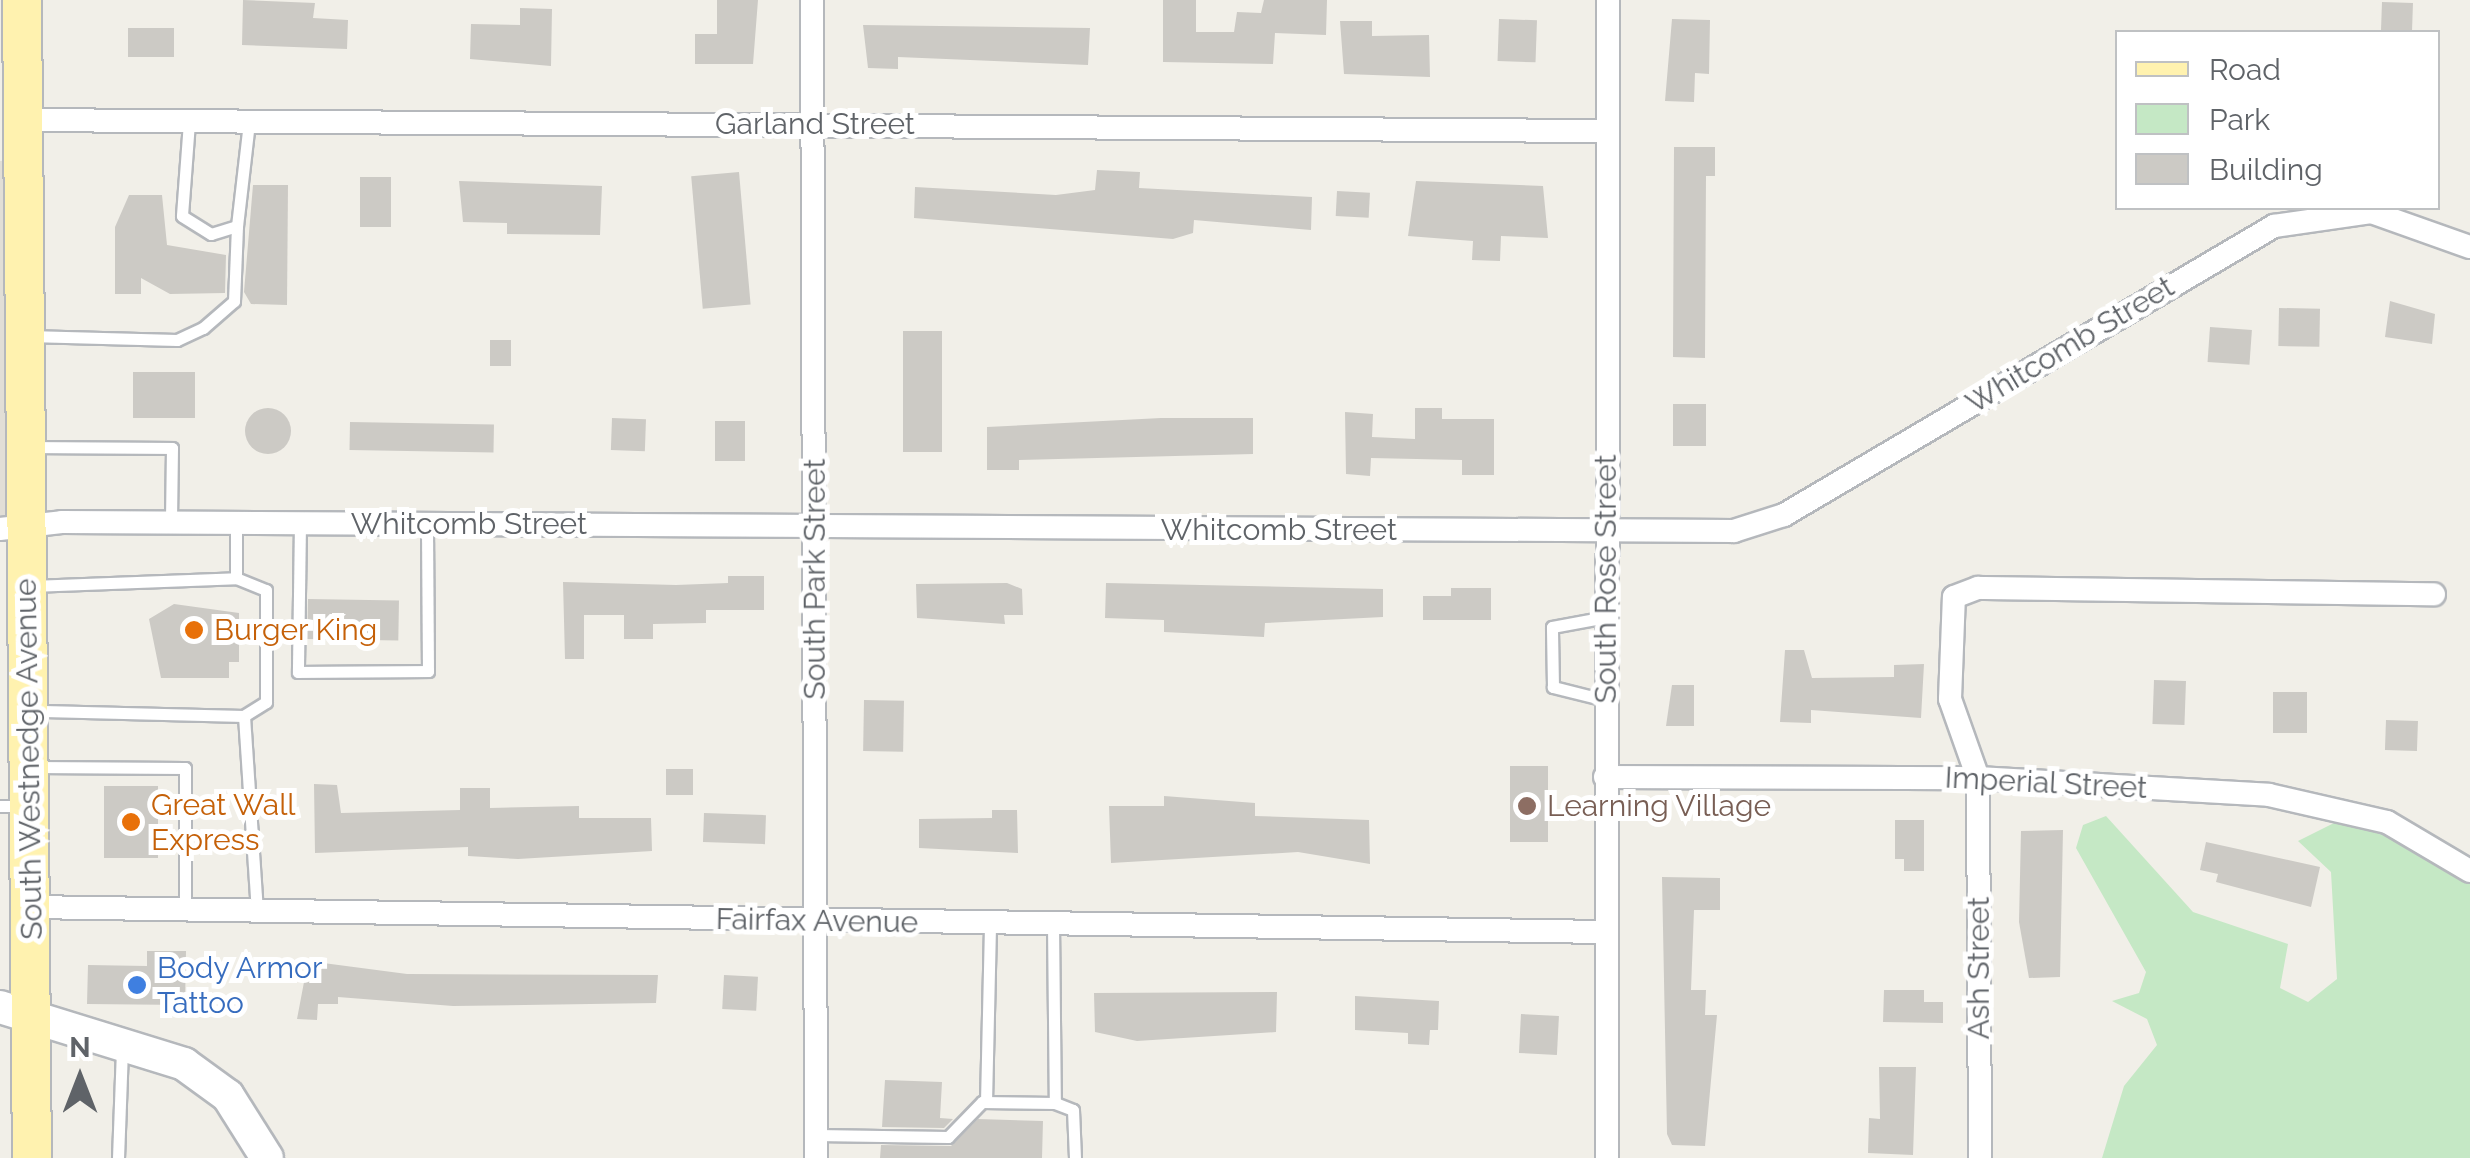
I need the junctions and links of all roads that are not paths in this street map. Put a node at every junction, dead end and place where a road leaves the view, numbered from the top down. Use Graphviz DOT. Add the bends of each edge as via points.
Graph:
graph roads {
  1 [pos="22,0"];
  2 [pos="812,0"];
  3 [pos="1608,0"];
  4 [pos="22,120"];
  5 [pos="189,122"];
  6 [pos="248,122"];
  7 [pos="811,123"];
  8 [pos="1608,130"];
  9 [pos="236,226"];
  10 [pos="2470,247"];
  11 [pos="24,336"];
  12 [pos="25,446"];
  13 [pos="171,522"];
  14 [pos="236,523"];
  15 [pos="300,523"];
  16 [pos="427,524"];
  17 [pos="13,525"];
  18 [pos="815,526"];
  19 [pos="1606,533"];
  20 [pos="236,578"];
  21 [pos="26,586"];
  22 [pos="2434,594"];
  23 [pos="1606,617"];
  24 [pos="1605,700"];
  25 [pos="28,711"];
  26 [pos="244,716"];
  27 [pos="29,767"];
  28 [pos="1604,778"];
  29 [pos="1978,778"];
  30 [pos="15,806"];
  31 [pos="2470,871"];
  32 [pos="30,907"];
  33 [pos="185,910"];
  34 [pos="257,911"];
  35 [pos="816,921"];
  36 [pos="990,924"];
  37 [pos="1054,924"];
  38 [pos="1604,932"];
  39 [pos="16,1011"];
  40 [pos="123,1043"];
  41 [pos="986,1102"];
  42 [pos="1055,1103"];
  43 [pos="816,1146"];
  44 [pos="32,1158"];
  45 [pos="118,1158"];
  46 [pos="268,1158"];
  47 [pos="1075,1158"];
  48 [pos="1607,1158"];
  49 [pos="1980,1158"];
  1 -- 4 [label="main road, South Westnedge Avenue"];
  2 -- 7 [label="street, South Park Street"];
  3 -- 8 [label="street, South Rose Street"];
  4 -- 5 [label="street, Garland Street"];
  4 -- 11 [label="main road, South Westnedge Avenue"];
  5 -- 6 [label="street, Garland Street"];
  5 -- 9 [label="lane" via="182,216 196,232"];
  6 -- 7 [label="street, Garland Street"];
  6 -- 9 [label="lane"];
  7 -- 8 [label="street, Garland Street"];
  7 -- 18 [label="street, South Park Street"];
  8 -- 19 [label="street, South Rose Street"];
  9 -- 11 [label="lane" via="234,301 203,328 177,340"];
  10 -- 19 [label="street, Whitcomb Street" via="2371,212 2274,226 1784,516 1734,531"];
  11 -- 12 [label="main road, South Westnedge Avenue"];
  12 -- 13 [label="lane" via="172,448"];
  12 -- 17 [label="main road, South Westnedge Avenue"];
  13 -- 14 [label="street, Whitcomb Street"];
  13 -- 17 [label="street, Whitcomb Street"];
  14 -- 15 [label="street, Whitcomb Street"];
  14 -- 20 [label="lane"];
  15 -- 16 [label="street, Whitcomb Street"];
  15 -- 16 [label="lane" via="298,672 428,670"];
  16 -- 18 [label="street, Whitcomb Street"];
  17 -- 21 [label="main road, South Westnedge Avenue"];
  18 -- 19 [label="street, Whitcomb Street"];
  18 -- 35 [label="street, South Park Street"];
  19 -- 23 [label="street, South Rose Street"];
  20 -- 21 [label="lane"];
  20 -- 26 [label="lane" via="266,590 266,702"];
  21 -- 25 [label="main road, South Westnedge Avenue"];
  22 -- 29 [label="street, Ash Street" via="1978,588 1954,597 1950,699"];
  23 -- 24 [label="street, South Rose Street"];
  23 -- 24 [label="lane" via="1552,627 1553,687"];
  24 -- 28 [label="street, South Rose Street"];
  25 -- 26 [label="lane"];
  25 -- 27 [label="main road, South Westnedge Avenue"];
  26 -- 34 [label="lane"];
  27 -- 30 [label="main road, South Westnedge Avenue"];
  27 -- 33 [label="lane" via="185,768"];
  28 -- 29 [label="street, Imperial Street"];
  28 -- 38 [label="street, South Rose Street"];
  29 -- 31 [label="street, Imperial Street" via="2340,807 2387,822"];
  29 -- 49 [label="street, Ash Street"];
  30 -- 32 [label="main road, South Westnedge Avenue"];
  32 -- 33 [label="street, Fairfax Avenue"];
  32 -- 39 [label="main road, South Westnedge Avenue"];
  33 -- 34 [label="street, Fairfax Avenue"];
  34 -- 35 [label="street, Fairfax Avenue"];
  35 -- 36 [label="street, Fairfax Avenue"];
  35 -- 43 [label="street, South Park Street"];
  36 -- 37 [label="street, Fairfax Avenue"];
  36 -- 41 [label="lane"];
  37 -- 38 [label="street, Fairfax Avenue"];
  37 -- 42 [label="lane"];
  38 -- 48 [label="street, South Rose Street"];
  39 -- 40 [label="street"];
  39 -- 44 [label="main road, South Westnedge Avenue"];
  40 -- 45 [label="lane"];
  40 -- 46 [label="street" via="210,1081 243,1113"];
  41 -- 42 [label="lane"];
  41 -- 43 [label="lane" via="948,1137"];
  42 -- 47 [label="lane" via="1073,1110"];
}
